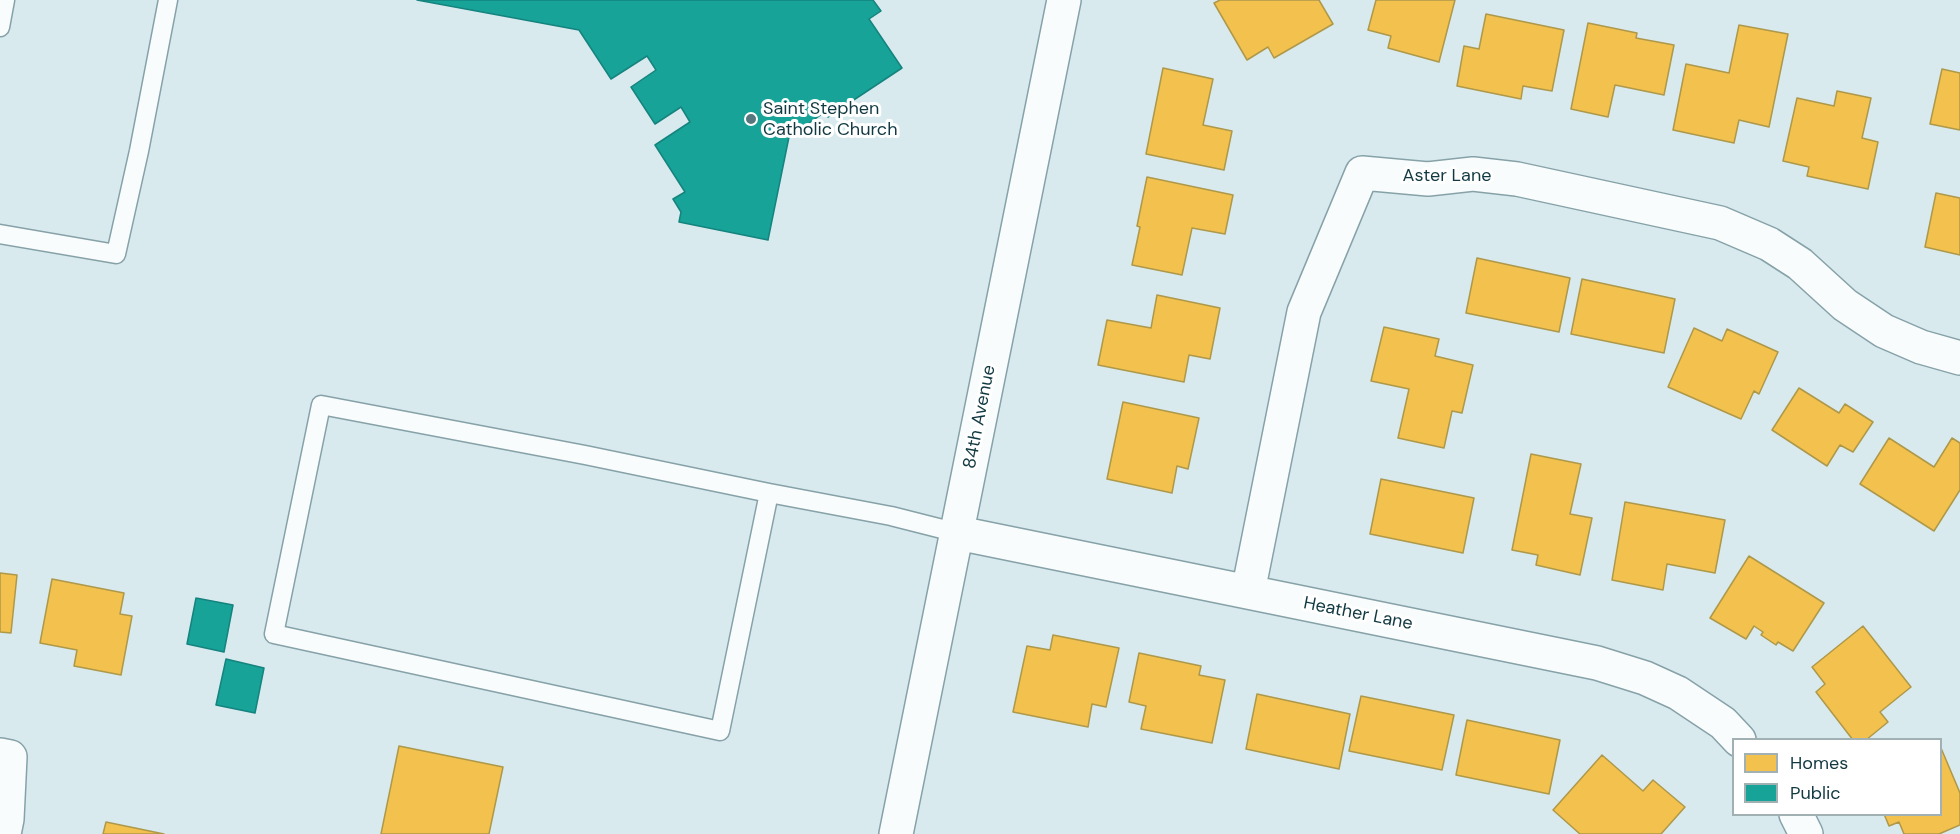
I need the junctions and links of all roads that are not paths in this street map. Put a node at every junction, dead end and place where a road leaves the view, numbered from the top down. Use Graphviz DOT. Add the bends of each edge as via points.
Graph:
graph roads {
  1 [pos="5,0"];
  2 [pos="168,0"];
  3 [pos="1064,0"];
  4 [pos="0,27"];
  5 [pos="0,234"];
  6 [pos="1960,358"];
  7 [pos="769,493"];
  8 [pos="958,533"];
  9 [pos="1248,592"];
  10 [pos="1737,738"];
  11 [pos="5,756"];
  12 [pos="1797,816"];
  13 [pos="4,834"];
  14 [pos="896,834"];
  15 [pos="1806,834"];
  1 -- 4 [label="lane"];
  2 -- 5 [label="lane" via="116,254"];
  3 -- 8 [label="street, 84th Avenue"];
  6 -- 9 [label="street, Aster Lane" via="1884,331 1845,305 1800,264 1769,244 1720,223 1517,179 1473,174 1428,179 1362,173 1304,312"];
  7 -- 7 [label="lane" via="720,731 274,634 321,405"];
  7 -- 8 [label="lane"];
  8 -- 9 [label="street, Heather Lane"];
  8 -- 14 [label="street, 84th Avenue"];
  9 -- 10 [label="street, Heather Lane" via="1597,663 1678,693 1723,723"];
  11 -- 13 [label="street"];
  12 -- 15 [label="street"];
}
